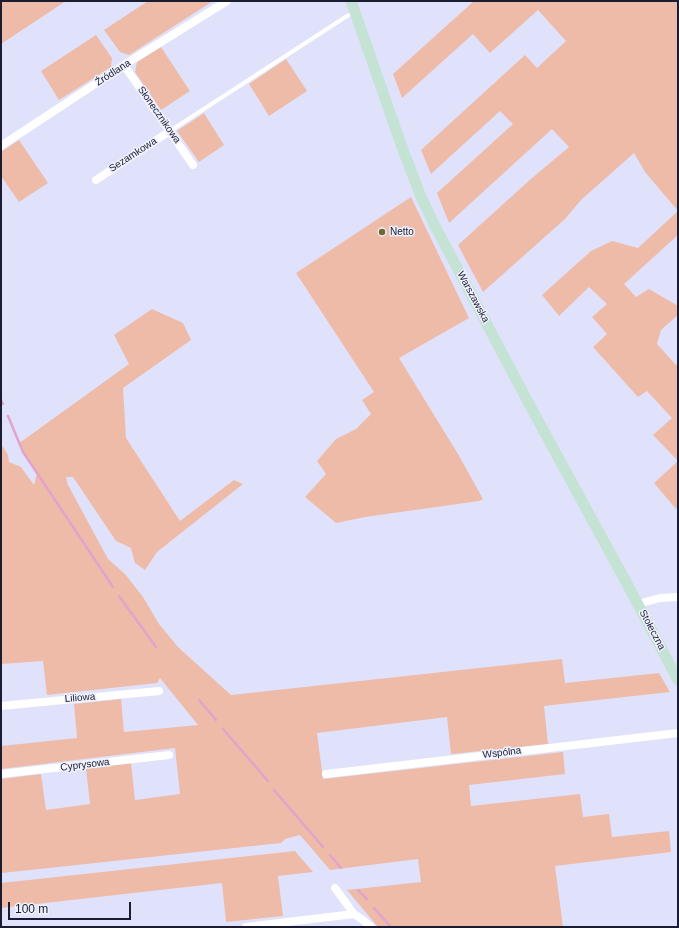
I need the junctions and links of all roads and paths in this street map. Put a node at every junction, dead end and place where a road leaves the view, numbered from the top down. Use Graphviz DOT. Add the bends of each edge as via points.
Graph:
graph roads {
  1 [pos="226,1"];
  2 [pos="351,1"];
  3 [pos="355,12"];
  4 [pos="124,66"];
  5 [pos="170,131"];
  6 [pos="1,146"];
  7 [pos="193,165"];
  8 [pos="96,180"];
  9 [pos="625,580"];
  10 [pos="678,597"];
  11 [pos="638,604"];
  12 [pos="678,680"];
  13 [pos="159,691"];
  14 [pos="1,706"];
  15 [pos="678,733"];
  16 [pos="169,755"];
  17 [pos="1,774"];
  18 [pos="326,774"];
  19 [pos="335,888"];
  20 [pos="354,914"];
  21 [pos="246,927"];
  22 [pos="371,927"];
  1 -- 4 [label="street, Źródlana"];
  2 -- 3 [label="main road, Warszawska"];
  3 -- 5 [label="lane"];
  3 -- 9 [label="main road, Warszawska" via="424,203"];
  4 -- 5 [label="street, Słonecznikowa"];
  4 -- 6 [label="street, Źródlana"];
  5 -- 7 [label="street, Słonecznikowa"];
  5 -- 8 [label="street, Sezamkowa"];
  9 -- 11 [label="main road, Stołeczna"];
  10 -- 11 [label="street" via="660,598"];
  11 -- 12 [label="main road, Stołeczna"];
  13 -- 14 [label="street, Liliowa"];
  15 -- 18 [label="street, Wspólna"];
  16 -- 17 [label="street, Cyprysowa"];
  19 -- 20 [label="street"];
  20 -- 21 [label="street"];
  20 -- 22 [label="street"];
}
